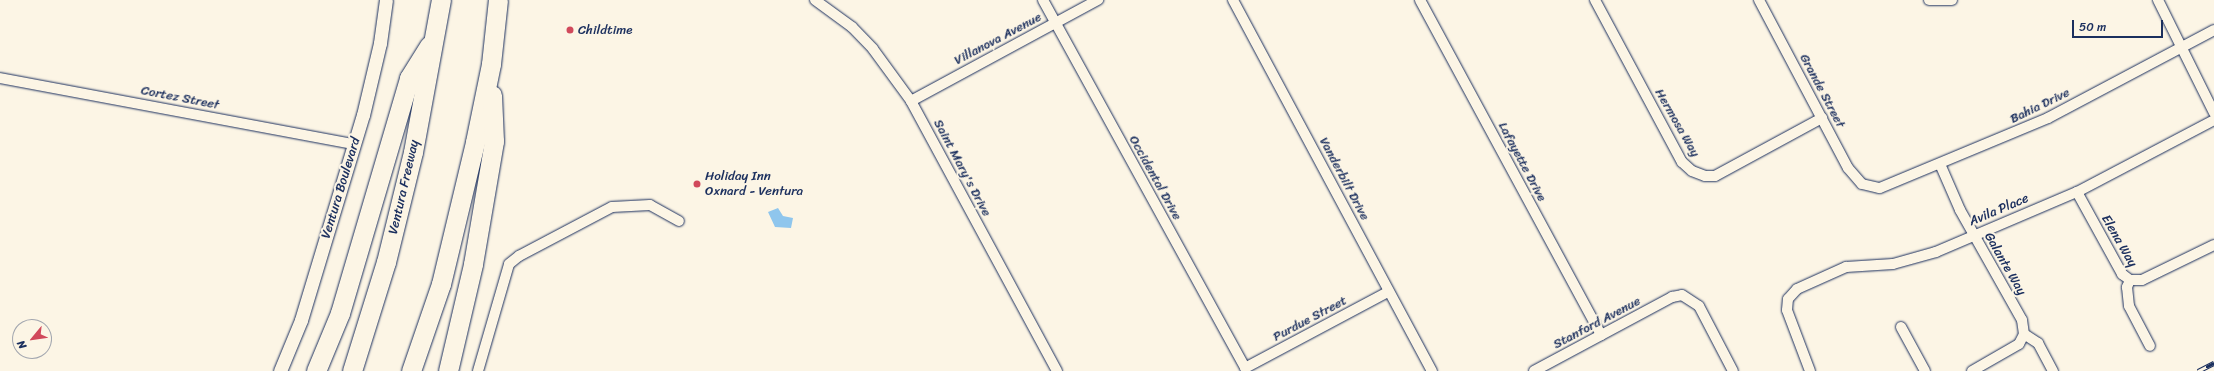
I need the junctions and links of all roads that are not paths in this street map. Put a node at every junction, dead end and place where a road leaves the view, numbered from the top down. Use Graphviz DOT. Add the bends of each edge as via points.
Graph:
graph roads {
  1 [pos="386,0"];
  2 [pos="441,0"];
  3 [pos="498,0"];
  4 [pos="816,0"];
  5 [pos="1043,0"];
  6 [pos="1098,0"];
  7 [pos="1233,0"];
  8 [pos="1420,0"];
  9 [pos="1595,0"];
  10 [pos="1759,0"];
  11 [pos="1929,0"];
  12 [pos="1952,0"];
  13 [pos="2158,0"];
  14 [pos="1056,23"];
  15 [pos="2214,30"];
  16 [pos="436,34"];
  17 [pos="2180,48"];
  18 [pos="491,64"];
  19 [pos="0,78"];
  20 [pos="911,101"];
  21 [pos="2214,113"];
  22 [pos="1822,118"];
  23 [pos="2214,120"];
  24 [pos="354,144"];
  25 [pos="1940,164"];
  26 [pos="1870,187"];
  27 [pos="2077,192"];
  28 [pos="679,221"];
  29 [pos="1973,235"];
  30 [pos="2214,245"];
  31 [pos="2130,280"];
  32 [pos="1388,292"];
  33 [pos="1901,326"];
  34 [pos="2024,334"];
  35 [pos="1601,335"];
  36 [pos="2150,346"];
  37 [pos="1245,368"];
  38 [pos="280,371"];
  39 [pos="316,371"];
  40 [pos="352,371"];
  41 [pos="411,371"];
  42 [pos="448,371"];
  43 [pos="478,371"];
  44 [pos="1057,371"];
  45 [pos="1432,371"];
  46 [pos="1534,371"];
  47 [pos="1733,371"];
  48 [pos="1810,371"];
  49 [pos="1925,371"];
  50 [pos="1972,371"];
  51 [pos="2053,371"];
  1 -- 24 [label="street, Ventura Boulevard" via="374,74"];
  2 -- 16 [label="highway, Ventura Freeway"];
  3 -- 18 [label="highway"];
  4 -- 20 [label="street, Saint Mary's Drive" via="852,27 873,49"];
  5 -- 14 [label="street, Occidental Drive"];
  6 -- 14 [label="street, Villanova Avenue"];
  7 -- 32 [label="street, Vanderbilt Drive"];
  8 -- 35 [label="street, Lafayette Drive"];
  9 -- 22 [label="street, Hermosa Way" via="1682,162 1692,171 1704,176 1715,176"];
  10 -- 22 [label="street, Grande Street"];
  11 -- 12 [label="street"];
  13 -- 17 [label="street"];
  14 -- 20 [label="street, Villanova Avenue"];
  14 -- 37 [label="street, Occidental Drive"];
  15 -- 17 [label="street, Bahia Drive"];
  16 -- 39 [label="highway" via="409,78 340,313"];
  16 -- 40 [label="highway, Ventura Freeway" via="413,152 386,262"];
  17 -- 21 [label="street"];
  17 -- 25 [label="street, Bahia Drive" via="2048,118"];
  18 -- 41 [label="highway" via="441,284"];
  18 -- 42 [label="highway" via="494,141 474,264"];
  19 -- 24 [label="street, Cortez Street"];
  20 -- 44 [label="street, Saint Mary's Drive"];
  22 -- 26 [label="street, Grande Street" via="1848,168 1862,184"];
  23 -- 27 [label="street, Avila Place"];
  24 -- 38 [label="street, Ventura Boulevard" via="301,320"];
  25 -- 26 [label="street, Bahia Drive" via="1890,185"];
  25 -- 29 [label="street, Galante Way"];
  27 -- 29 [label="street, Avila Place"];
  27 -- 31 [label="street, Elena Way" via="2122,274"];
  28 -- 43 [label="street" via="650,205 612,206 519,256 510,264"];
  29 -- 34 [label="street, Galante Way" via="2022,320"];
  29 -- 48 [label="street, Avila Place" via="1936,252 1909,260 1846,267 1797,289 1788,299 1788,318 1797,332"];
  30 -- 31 [label="street" via="2142,280"];
  31 -- 36 [label="street, Elena Way" via="2127,287 2129,306"];
  32 -- 37 [label="street, Purdue Street"];
  32 -- 45 [label="street, Vanderbilt Drive"];
  33 -- 49 [label="street"];
  34 -- 50 [label="street" via="2019,344"];
  34 -- 51 [label="street" via="2038,343"];
  35 -- 46 [label="street, Stanford Avenue"];
  35 -- 47 [label="street, Stanford Avenue" via="1672,297 1687,296 1699,306"];
}
